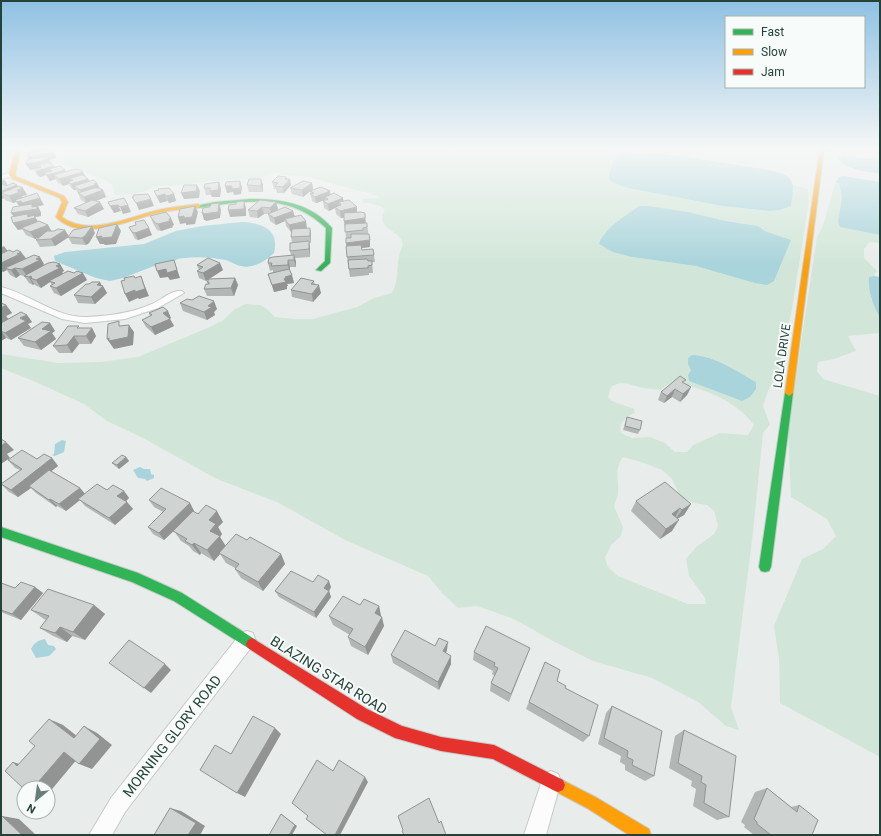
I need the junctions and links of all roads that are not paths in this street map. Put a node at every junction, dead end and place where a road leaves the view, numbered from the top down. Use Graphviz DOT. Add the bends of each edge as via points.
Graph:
graph roads {
  1 [pos="37,187"];
  2 [pos="817,187"];
  3 [pos="319,270"];
  4 [pos="1,290"];
  5 [pos="179,293"];
  6 [pos="1,532"];
  7 [pos="765,567"];
  8 [pos="247,639"];
  9 [pos="551,781"];
  10 [pos="100,835"];
  11 [pos="535,835"];
  12 [pos="643,835"];
  1 -- 3 [label="street" via="62,197 65,202 59,217 69,224 80,226 111,224 179,207 268,199 288,202 323,220 329,228 328,262"];
  2 -- 7 [label="street, LOLA DRIVE"];
  4 -- 5 [label="street" via="65,317 85,320 138,312"];
  6 -- 8 [label="street, BLAZING STAR ROAD" via="134,577 178,596"];
  8 -- 9 [label="street, BLAZING STAR ROAD" via="384,726 441,744 494,752"];
  8 -- 10 [label="street, MORNING GLORY ROAD" via="118,805"];
  9 -- 11 [label="street"];
  9 -- 12 [label="street, BLAZING STAR ROAD"];
}
